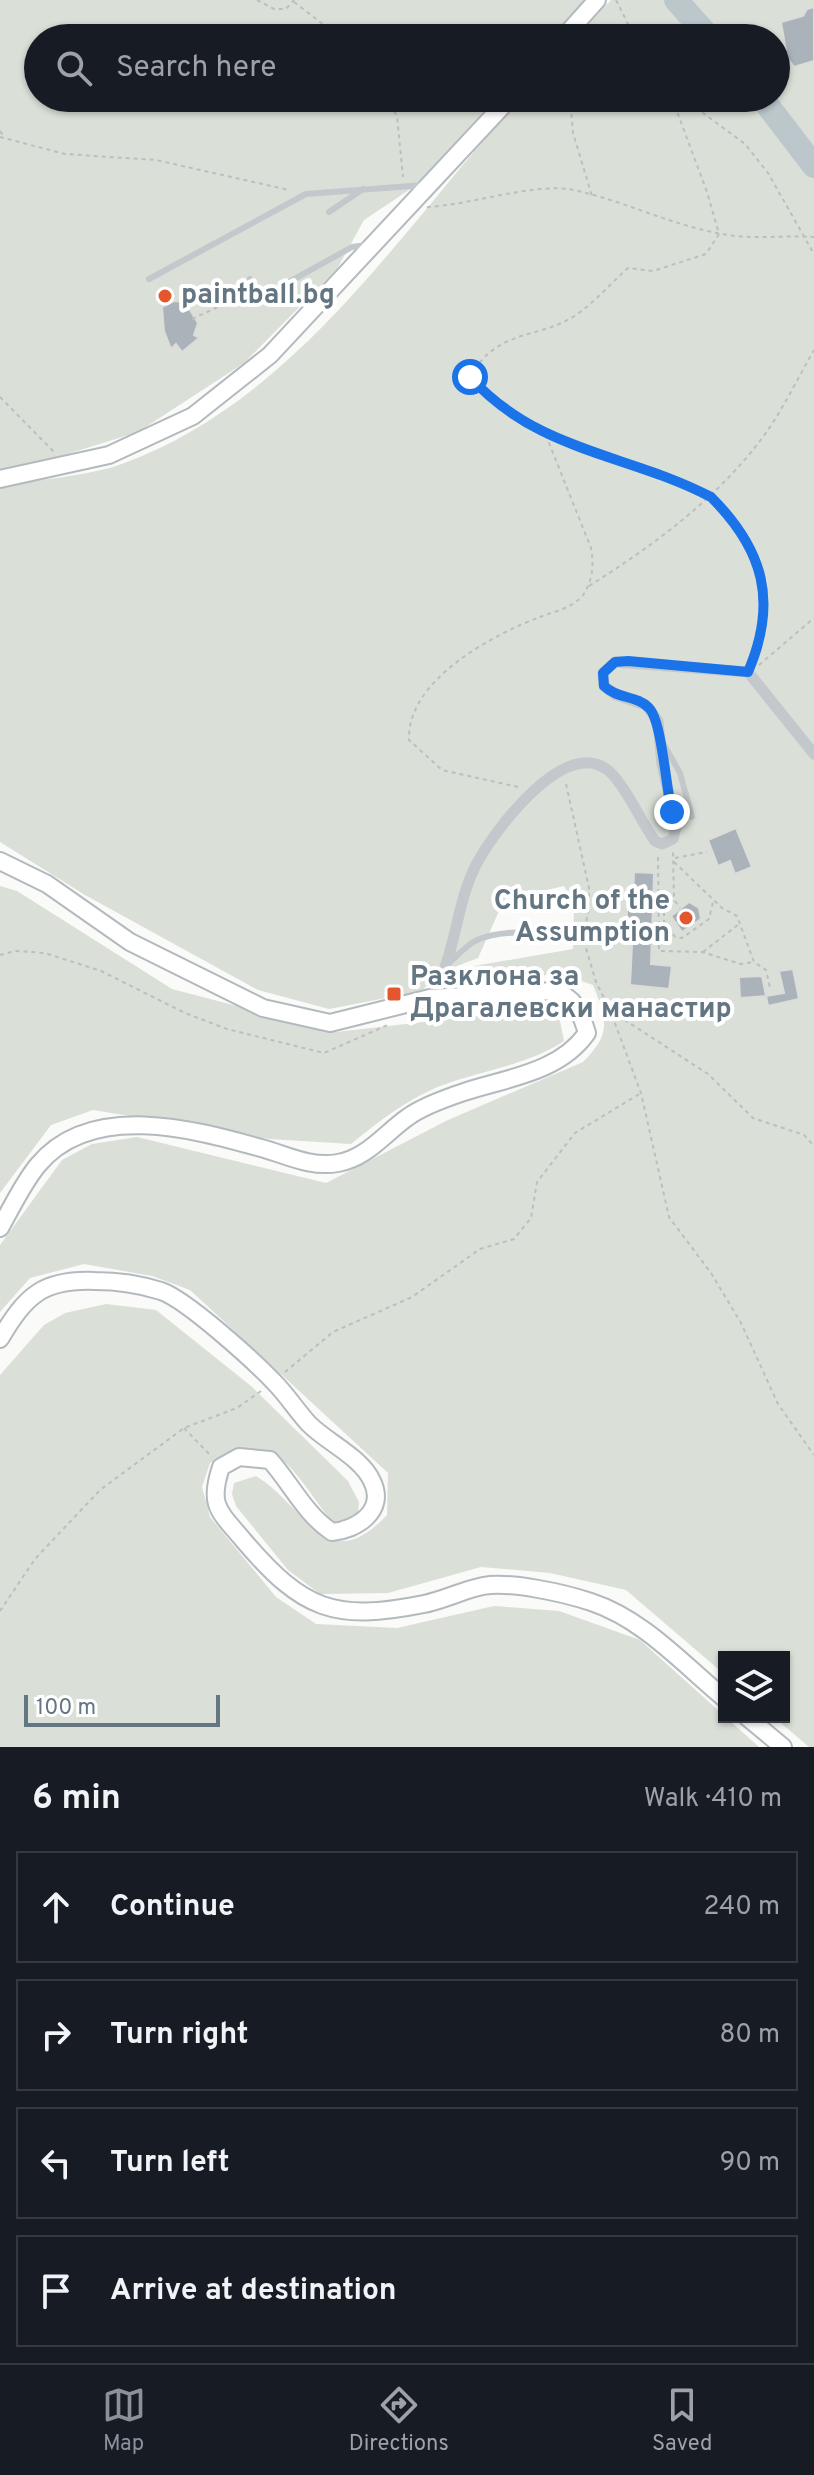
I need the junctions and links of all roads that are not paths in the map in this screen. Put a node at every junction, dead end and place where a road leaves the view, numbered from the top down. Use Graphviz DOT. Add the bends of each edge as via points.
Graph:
graph roads {
  1 [pos="597,0"];
  2 [pos="576,24"];
  3 [pos="497,112"];
  4 [pos="431,186"];
  5 [pos="366,187"];
  6 [pos="329,212"];
  7 [pos="377,242"];
  8 [pos="149,279"];
  9 [pos="250,279"];
  10 [pos="0,479"];
  11 [pos="660,737"];
  12 [pos="814,754"];
  13 [pos="692,817"];
  14 [pos="0,861"];
  15 [pos="572,937"];
  16 [pos="450,962"];
  17 [pos="430,998"];
  18 [pos="0,1228"];
  19 [pos="0,1339"];
  20 [pos="718,1693"];
  21 [pos="754,1723"];
  22 [pos="783,1747"];
  1 -- 2 [label="street"];
  3 -- 4 [label="street"];
  4 -- 5 [label="lane"];
  4 -- 7 [label="street"];
  5 -- 6 [label="lane"];
  5 -- 8 [label="lane" via="306,194"];
  7 -- 9 [label="lane" via="352,247 255,301 243,294"];
  7 -- 10 [label="street" via="270,355 193,416 109,455"];
  11 -- 12 [label="street" via="658,721 646,705 604,686 603,673 615,662 748,672"];
  11 -- 13 [label="lane" via="680,773"];
  11 -- 16 [label="street" via="676,827 673,839 658,843 611,773 599,766 574,762 556,771 489,842 475,867"];
  14 -- 17 [label="street" via="47,884 130,942 263,1008 330,1023"];
  15 -- 16 [label="lane" via="545,931 488,936 472,942"];
  16 -- 17 [label="street"];
  17 -- 18 [label="street" via="564,994 582,1015 587,1033 577,1046 523,1077 464,1092 409,1115 367,1151 340,1163 311,1165 210,1135 122,1124 73,1136 38,1164"];
  19 -- 20 [label="street" via="33,1294 64,1280 163,1292 273,1381 310,1425 373,1481 375,1500 369,1517 351,1530 332,1532 312,1518 270,1460 239,1457 221,1467 213,1492 217,1509 281,1582 319,1607 356,1613 426,1604 485,1586 527,1588 591,1602 633,1621"];
  21 -- 22 [label="street"];
}
